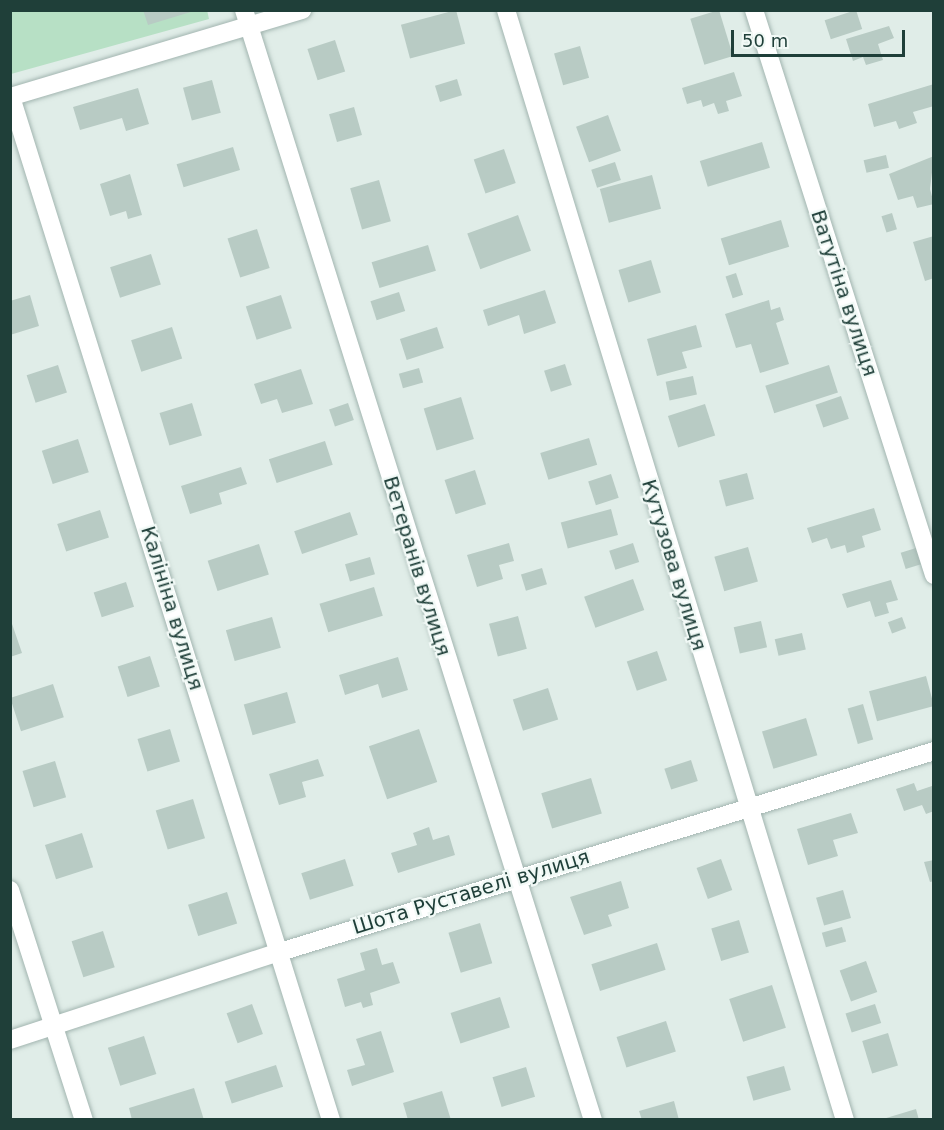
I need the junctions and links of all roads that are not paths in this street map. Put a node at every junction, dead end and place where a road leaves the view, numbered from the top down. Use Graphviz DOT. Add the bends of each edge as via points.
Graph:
graph roads {
  1 [pos="302,10"];
  2 [pos="506,10"];
  3 [pos="754,10"];
  4 [pos="247,18"];
  5 [pos="11,97"];
  6 [pos="933,575"];
  7 [pos="933,751"];
  8 [pos="747,806"];
  9 [pos="514,879"];
  10 [pos="10,890"];
  11 [pos="280,952"];
  12 [pos="54,1026"];
  13 [pos="10,1040"];
  14 [pos="84,1119"];
  15 [pos="331,1119"];
  16 [pos="593,1119"];
  17 [pos="845,1119"];
  1 -- 4 [label="street"];
  2 -- 8 [label="street, Кутузова вулиця"];
  3 -- 6 [label="street, Ватутіна вулиця"];
  4 -- 5 [label="street"];
  4 -- 9 [label="street, Ветеранів вулиця"];
  5 -- 11 [label="street, Калініна вулиця"];
  7 -- 8 [label="street, Шота Руставелі вулиця"];
  8 -- 9 [label="street, Шота Руставелі вулиця"];
  8 -- 17 [label="street, Кутузова вулиця"];
  9 -- 11 [label="street, Шота Руставелі вулиця"];
  9 -- 16 [label="street, Ветеранів вулиця"];
  10 -- 12 [label="street"];
  11 -- 12 [label="street, Шота Руставелі вулиця"];
  11 -- 15 [label="street, Калініна вулиця"];
  12 -- 13 [label="street, Шота Руставелі вулиця"];
  12 -- 14 [label="street"];
}
